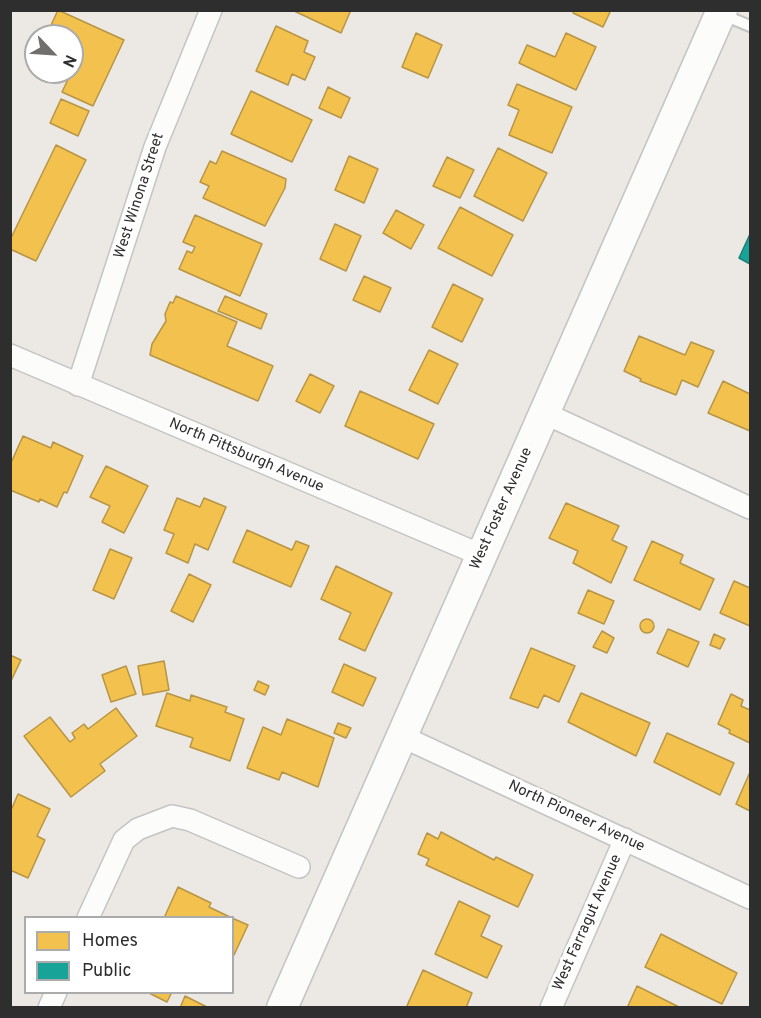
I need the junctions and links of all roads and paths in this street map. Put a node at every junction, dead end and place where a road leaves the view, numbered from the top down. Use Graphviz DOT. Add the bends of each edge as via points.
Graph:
graph roads {
  1 [pos="211,10"];
  2 [pos="721,12"];
  3 [pos="750,26"];
  4 [pos="10,355"];
  5 [pos="78,385"];
  6 [pos="544,413"];
  7 [pos="750,508"];
  8 [pos="482,555"];
  9 [pos="401,736"];
  10 [pos="625,839"];
  11 [pos="299,867"];
  12 [pos="750,898"];
  13 [pos="89,916"];
  14 [pos="56,994"];
  15 [pos="49,1008"];
  16 [pos="282,1008"];
  17 [pos="551,1008"];
  1 -- 5 [label="street, West Winona Street" via="155,147"];
  2 -- 3 [label="lane"];
  2 -- 6 [label="street, West Foster Avenue"];
  4 -- 5 [label="street, North Pittsburgh Avenue"];
  5 -- 8 [label="street, North Pittsburgh Avenue"];
  6 -- 7 [label="street"];
  6 -- 8 [label="street, West Foster Avenue"];
  8 -- 9 [label="street, West Foster Avenue"];
  9 -- 10 [label="street, North Pioneer Avenue"];
  9 -- 16 [label="street, West Foster Avenue"];
  10 -- 12 [label="street, North Pioneer Avenue"];
  10 -- 17 [label="street, West Farragut Avenue"];
  11 -- 13 [label="street" via="172,816 138,828 124,840"];
  14 -- 15 [label="street"];
}
